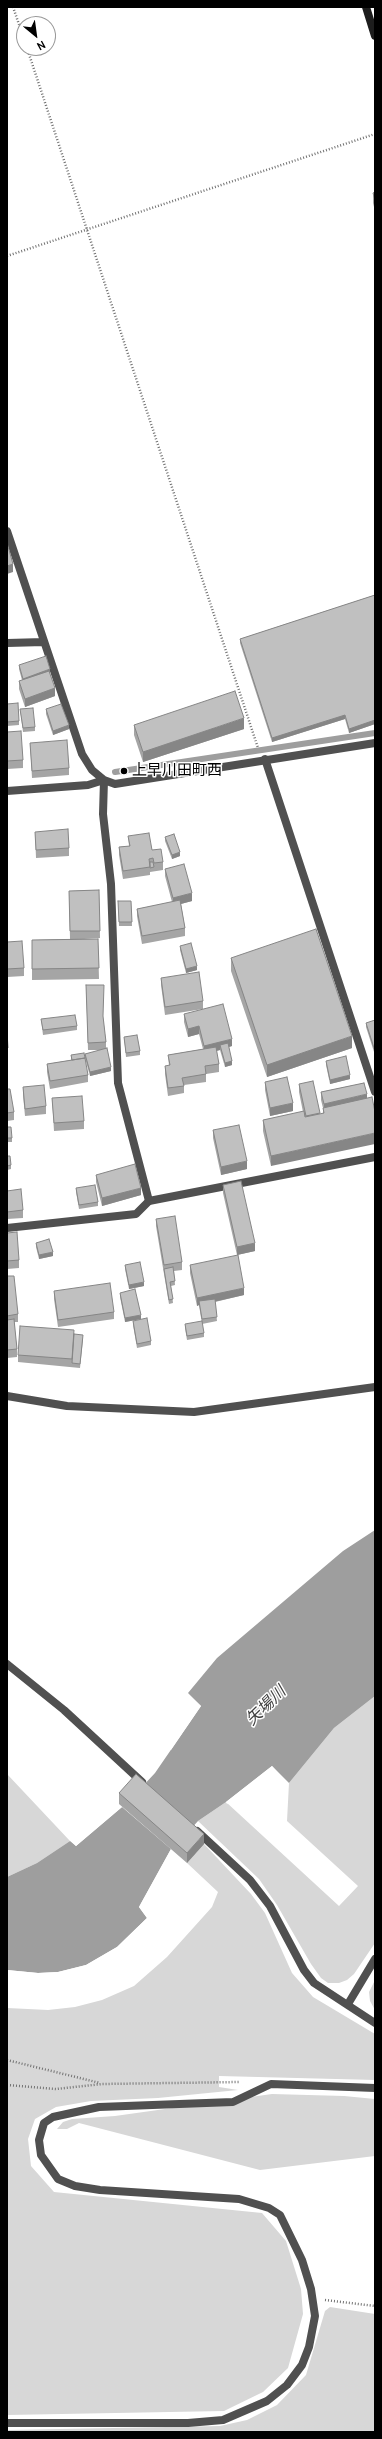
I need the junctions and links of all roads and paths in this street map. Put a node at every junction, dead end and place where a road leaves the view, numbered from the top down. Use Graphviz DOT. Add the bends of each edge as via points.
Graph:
graph roads {
  1 [pos="366,7"];
  2 [pos="375,36"];
  3 [pos="30,56"];
  4 [pos="375,134"];
  5 [pos="88,230"];
  6 [pos="7,256"];
  7 [pos="7,531"];
  8 [pos="44,642"];
  9 [pos="7,643"];
  10 [pos="375,743"];
  11 [pos="265,759"];
  12 [pos="104,780"];
  13 [pos="7,791"];
  14 [pos="375,1092"];
  15 [pos="375,1157"];
  16 [pos="149,1201"];
  17 [pos="7,1228"];
  18 [pos="375,1387"];
  19 [pos="7,1396"];
  20 [pos="7,1664"];
  21 [pos="145,1784"];
  22 [pos="188,1823"];
  23 [pos="375,1959"];
  24 [pos="348,2004"];
  25 [pos="375,2023"];
  26 [pos="7,2060"];
  27 [pos="242,2082"];
  28 [pos="102,2084"];
  29 [pos="7,2085"];
  30 [pos="375,2088"];
  31 [pos="313,2299"];
  32 [pos="375,2306"];
  33 [pos="7,2423"];
  1 -- 2 [label="main road"];
  3 -- 5 [label="path"];
  4 -- 5 [label="path"];
  5 -- 6 [label="path"];
  5 -- 11 [label="path" via="259,749"];
  7 -- 8 [label="street"];
  8 -- 9 [label="street"];
  8 -- 12 [label="street" via="82,754 92,770"];
  10 -- 11 [label="street"];
  11 -- 12 [label="street" via="115,784"];
  11 -- 14 [label="street"];
  12 -- 13 [label="street" via="88,785"];
  12 -- 16 [label="street" via="104,814 111,884 118,1082"];
  15 -- 16 [label="street"];
  16 -- 17 [label="street" via="136,1214"];
  18 -- 19 [label="street" via="194,1412 67,1406"];
  20 -- 21 [label="street" via="64,1710"];
  22 -- 24 [label="street" via="250,1880 270,1906 304,1970 314,1983"];
  23 -- 24 [label="street"];
  24 -- 25 [label="street"];
  26 -- 28 [label="path"];
  27 -- 28 [label="path"];
  28 -- 29 [label="path" via="56,2089"];
  30 -- 31 [label="street" via="271,2084 232,2102 76,2110 53,2116 44,2123 39,2140 41,2155 49,2168 58,2179 75,2186 100,2190 239,2199 269,2208 280,2215 287,2227 302,2260"];
  31 -- 32 [label="path"];
  31 -- 33 [label="street" via="315,2316 309,2347 302,2365 287,2384 267,2401 247,2411 223,2420 188,2423"];
}
